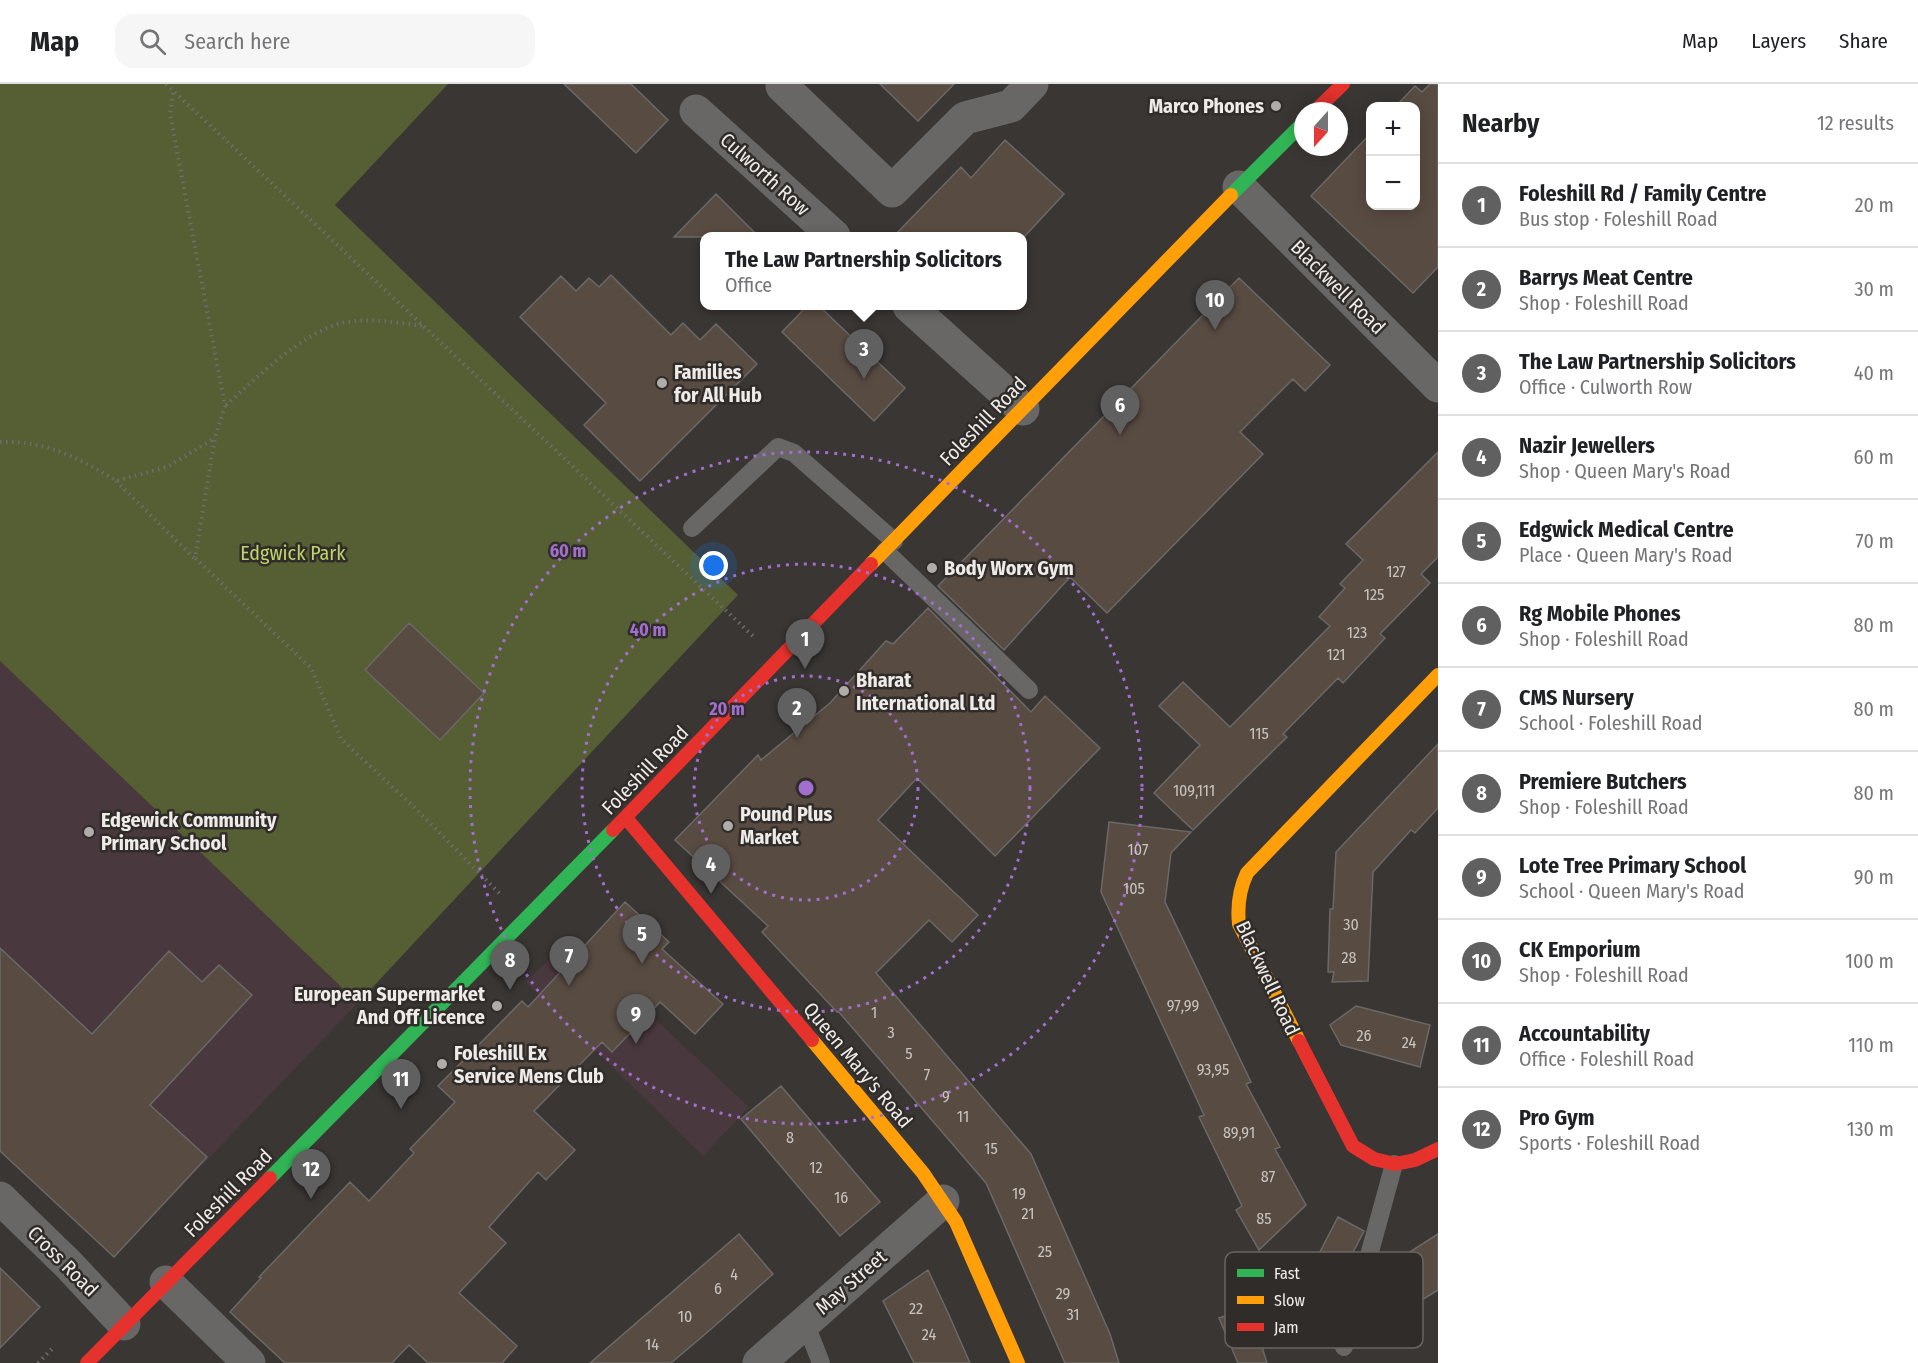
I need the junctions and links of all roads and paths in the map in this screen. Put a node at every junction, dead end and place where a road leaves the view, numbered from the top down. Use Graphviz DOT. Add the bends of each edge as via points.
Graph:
graph roads {
  1 [pos="166,84"];
  2 [pos="785,84"];
  3 [pos="1032,84"];
  4 [pos="1342,84"];
  5 [pos="172,93"];
  6 [pos="1324,102"];
  7 [pos="696,111"];
  8 [pos="1294,132"];
  9 [pos="1239,187"];
  10 [pos="829,232"];
  11 [pos="913,310"];
  12 [pos="425,326"];
  13 [pos="1438,386"];
  14 [pos="225,406"];
  15 [pos="1023,409"];
  16 [pos="215,437"];
  17 [pos="0,442"];
  18 [pos="116,481"];
  19 [pos="692,528"];
  20 [pos="890,546"];
  21 [pos="195,558"];
  22 [pos="778,660"];
  23 [pos="1438,675"];
  24 [pos="1029,690"];
  25 [pos="626,818"];
  26 [pos="526,920"];
  27 [pos="1438,1149"];
  28 [pos="1394,1164"];
  29 [pos="0,1198"];
  30 [pos="943,1201"];
  31 [pos="1370,1252"];
  32 [pos="166,1282"];
  33 [pos="805,1322"];
  34 [pos="124,1324"];
  35 [pos="87,1363"];
  36 [pos="249,1363"];
  37 [pos="759,1363"];
  38 [pos="821,1363"];
  39 [pos="1018,1363"];
  1 -- 5 [label="path"];
  2 -- 3 [label="street" via="782,86 892,191 965,118 1011,106"];
  4 -- 6 [label="main road"];
  5 -- 12 [label="path"];
  5 -- 14 [label="path" via="171,114"];
  7 -- 10 [label="street, Culworth Row"];
  8 -- 9 [label="main road, Foleshill Road"];
  9 -- 13 [label="street, Blackwell Road"];
  9 -- 15 [label="main road, Foleshill Road"];
  11 -- 15 [label="street"];
  12 -- 14 [label="path" via="371,320 342,323 316,333"];
  12 -- 22 [label="path"];
  14 -- 16 [label="path"];
  15 -- 20 [label="main road, Foleshill Road"];
  16 -- 18 [label="path" via="166,467"];
  16 -- 21 [label="path"];
  17 -- 18 [label="path" via="44,445 93,466"];
  18 -- 21 [label="path"];
  19 -- 20 [label="lane" via="778,447 794,453"];
  20 -- 22 [label="main road, Foleshill Road"];
  20 -- 24 [label="lane"];
  21 -- 26 [label="path" via="311,668 340,739"];
  22 -- 25 [label="main road, Foleshill Road"];
  23 -- 28 [label="main road, Blackwell Road" via="1247,873 1236,905 1239,924 1343,1131 1367,1157"];
  25 -- 26 [label="main road, Foleshill Road"];
  25 -- 30 [label="main road, Queen Mary's Road"];
  26 -- 32 [label="main road, Foleshill Road"];
  27 -- 28 [label="main road" via="1407,1164"];
  28 -- 31 [label="lane"];
  29 -- 34 [label="street, Cross Road"];
  30 -- 33 [label="street, May Street"];
  30 -- 39 [label="main road, Queen Mary's Road"];
  32 -- 34 [label="main road, Foleshill Road"];
  32 -- 36 [label="street"];
  33 -- 37 [label="street, May Street"];
  33 -- 38 [label="lane"];
  34 -- 35 [label="main road, Foleshill Road"];
}
